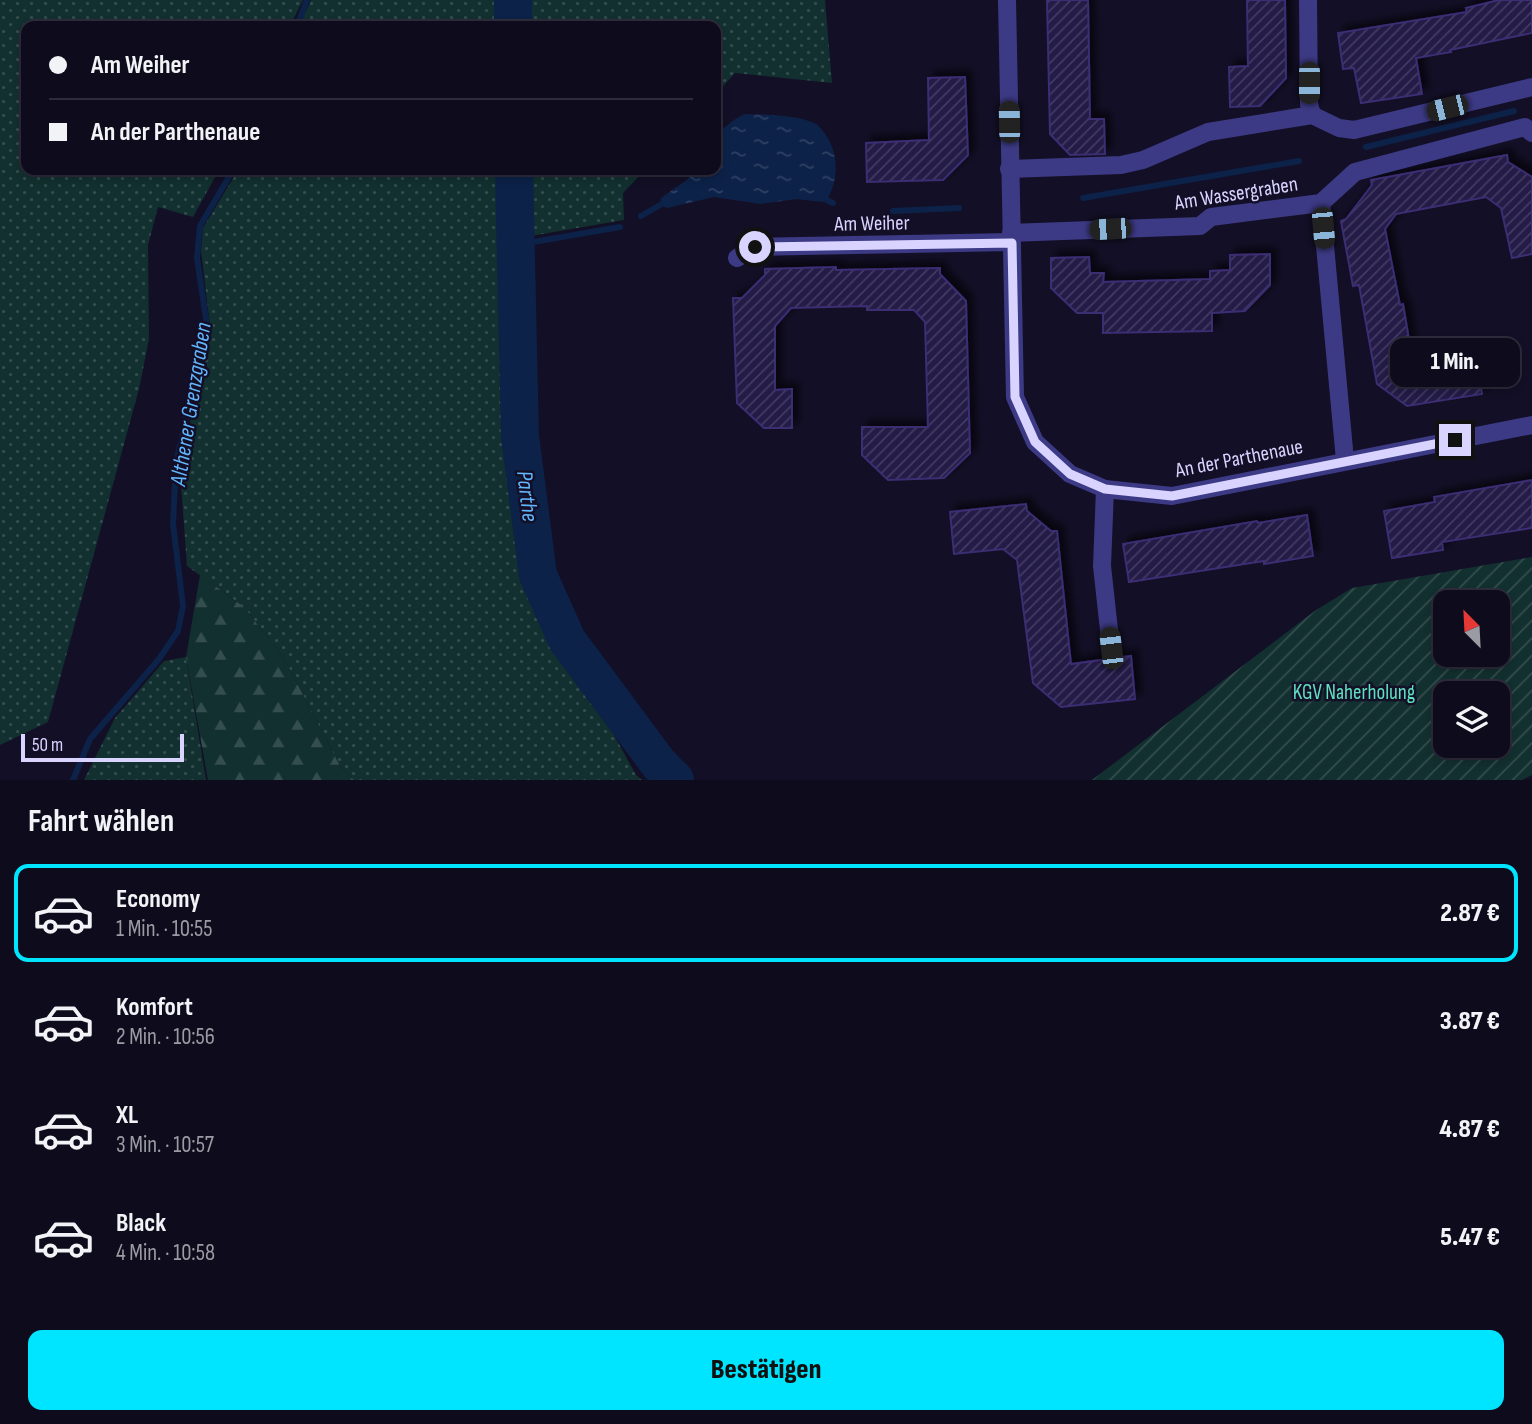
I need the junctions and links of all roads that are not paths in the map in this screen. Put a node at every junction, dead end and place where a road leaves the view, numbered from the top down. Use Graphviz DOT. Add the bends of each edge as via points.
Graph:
graph roads {
  1 [pos="1007,0"];
  2 [pos="1308,0"];
  3 [pos="1532,87"];
  4 [pos="1312,115"];
  5 [pos="1532,133"];
  6 [pos="1009,169"];
  7 [pos="1321,202"];
  8 [pos="1011,238"];
  9 [pos="737,258"];
  10 [pos="1532,425"];
  11 [pos="1345,460"];
  12 [pos="1105,489"];
  13 [pos="1111,648"];
  1 -- 6 [label="street, An der Parthenaue"];
  2 -- 4 [label="street"];
  3 -- 4 [label="street" via="1354,130"];
  4 -- 6 [label="street" via="1208,132 1121,165"];
  5 -- 7 [label="street, Am Wassergraben" via="1525,127 1355,172"];
  6 -- 8 [label="street, An der Parthenaue"];
  7 -- 8 [label="street, Am Wassergraben" via="1211,217 1200,226"];
  7 -- 11 [label="street"];
  8 -- 9 [label="street, Am Weiher" via="755,247"];
  8 -- 12 [label="street, An der Parthenaue" via="1015,397 1035,442 1070,474"];
  10 -- 11 [label="street, An der Parthenaue"];
  11 -- 12 [label="street, An der Parthenaue" via="1172,496"];
  12 -- 13 [label="street" via="1102,566"];
}
